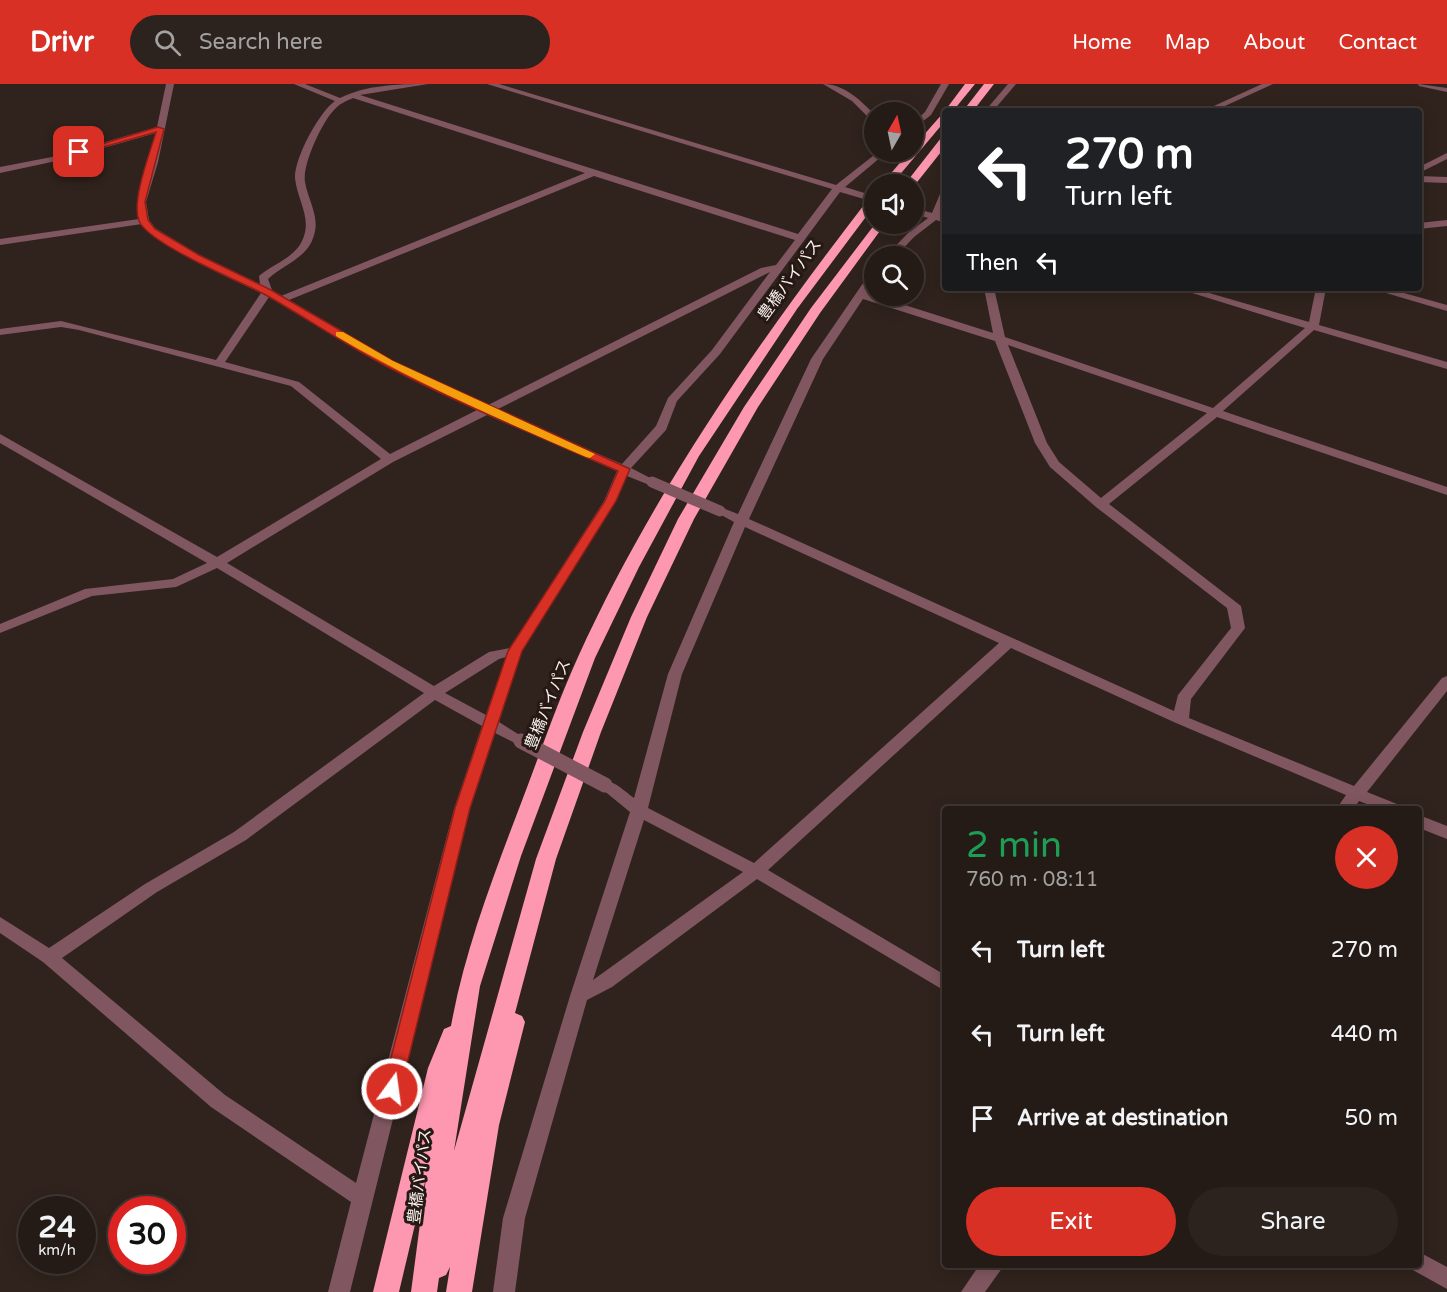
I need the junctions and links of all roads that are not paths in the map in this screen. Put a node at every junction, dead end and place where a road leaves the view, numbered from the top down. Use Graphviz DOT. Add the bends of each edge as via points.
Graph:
graph roads {
  1 [pos="170,84"];
  2 [pos="297,84"];
  3 [pos="424,84"];
  4 [pos="491,84"];
  5 [pos="827,84"];
  6 [pos="945,84"];
  7 [pos="970,84"];
  8 [pos="989,84"];
  9 [pos="1012,84"];
  10 [pos="1269,84"];
  11 [pos="1422,84"];
  12 [pos="1447,90"];
  13 [pos="350,94"];
  14 [pos="341,101"];
  15 [pos="864,108"];
  16 [pos="950,108"];
  17 [pos="970,108"];
  18 [pos="992,108"];
  19 [pos="1215,108"];
  20 [pos="924,117"];
  21 [pos="942,119"];
  22 [pos="160,129"];
  23 [pos="942,144"];
  24 [pos="1447,156"];
  25 [pos="870,162"];
  26 [pos="1422,168"];
  27 [pos="0,170"];
  28 [pos="593,173"];
  29 [pos="895,174"];
  30 [pos="918,174"];
  31 [pos="1422,179"];
  32 [pos="1447,180"];
  33 [pos="838,188"];
  34 [pos="864,196"];
  35 [pos="864,206"];
  36 [pos="924,214"];
  37 [pos="940,219"];
  38 [pos="144,221"];
  39 [pos="1447,223"];
  40 [pos="1422,226"];
  41 [pos="872,234"];
  42 [pos="802,238"];
  43 [pos="0,242"];
  44 [pos="901,246"];
  45 [pos="776,268"];
  46 [pos="990,291"];
  47 [pos="1191,291"];
  48 [pos="1320,291"];
  49 [pos="1385,291"];
  50 [pos="267,292"];
  51 [pos="864,292"];
  52 [pos="862,295"];
  53 [pos="281,300"];
  54 [pos="1447,308"];
  55 [pos="1313,326"];
  56 [pos="0,332"];
  57 [pos="1000,339"];
  58 [pos="219,363"];
  59 [pos="1447,366"];
  60 [pos="486,410"];
  61 [pos="1214,412"];
  62 [pos="0,438"];
  63 [pos="389,459"];
  64 [pos="624,469"];
  65 [pos="1447,491"];
  66 [pos="1101,504"];
  67 [pos="743,520"];
  68 [pos="217,563"];
  69 [pos="0,628"];
  70 [pos="1008,643"];
  71 [pos="515,651"];
  72 [pos="1447,681"];
  73 [pos="434,693"];
  74 [pos="1181,720"];
  75 [pos="491,724"];
  76 [pos="1356,794"];
  77 [pos="1347,806"];
  78 [pos="1385,806"];
  79 [pos="639,810"];
  80 [pos="1422,822"];
  81 [pos="1447,833"];
  82 [pos="756,872"];
  83 [pos="0,924"];
  84 [pos="522,950"];
  85 [pos="49,957"];
  86 [pos="942,982"];
  87 [pos="469,986"];
  88 [pos="579,996"];
  89 [pos="364,1198"];
  90 [pos="1422,1264"];
  91 [pos="991,1268"];
  92 [pos="1447,1279"];
  93 [pos="339,1292"];
  94 [pos="386,1292"];
  95 [pos="424,1292"];
  96 [pos="431,1292"];
  97 [pos="459,1292"];
  98 [pos="504,1292"];
  99 [pos="972,1292"];
  1 -- 22 [label="street"];
  2 -- 14 [label="street"];
  3 -- 13 [label="street"];
  4 -- 33 [label="street"];
  5 -- 15 [label="street"];
  6 -- 20 [label="street"];
  7 -- 16 [label="highway"];
  8 -- 17 [label="highway"];
  9 -- 18 [label="street"];
  10 -- 19 [label="street"];
  11 -- 12 [label="street"];
  13 -- 14 [label="street"];
  13 -- 28 [label="street"];
  14 -- 50 [label="street" via="323,117 300,168 300,182 312,216 310,234 289,261 263,278"];
  21 -- 29 [label="highway"];
  22 -- 27 [label="street"];
  22 -- 38 [label="street" via="141,202"];
  23 -- 30 [label="highway"];
  24 -- 26 [label="street"];
  25 -- 33 [label="street"];
  28 -- 42 [label="street"];
  28 -- 53 [label="street"];
  31 -- 32 [label="street"];
  33 -- 34 [label="street"];
  33 -- 42 [label="street"];
  35 -- 87 [label="highway, 豊橋バイパス" via="727,400 631,567 586,658 559,725"];
  36 -- 37 [label="street"];
  37 -- 44 [label="street" via="911,235"];
  38 -- 43 [label="street"];
  38 -- 50 [label="street" via="152,231 196,257"];
  39 -- 40 [label="street"];
  41 -- 84 [label="highway, 豊橋バイパス" via="814,311 751,407 686,519 639,617 592,732 546,859"];
  42 -- 45 [label="street"];
  45 -- 60 [label="street" via="765,270"];
  45 -- 64 [label="street" via="716,352 672,400 662,427"];
  46 -- 57 [label="street"];
  47 -- 55 [label="street"];
  48 -- 55 [label="street"];
  49 -- 54 [label="street"];
  50 -- 53 [label="street"];
  50 -- 58 [label="street"];
  51 -- 52 [label="street"];
  52 -- 57 [label="street"];
  52 -- 67 [label="street" via="817,359"];
  53 -- 60 [label="street" via="389,363"];
  55 -- 59 [label="street"];
  55 -- 61 [label="street"];
  56 -- 58 [label="street" via="61,324"];
  57 -- 61 [label="street"];
  57 -- 66 [label="street" via="1041,443 1054,464"];
  58 -- 63 [label="street" via="295,384"];
  60 -- 63 [label="street"];
  60 -- 64 [label="street"];
  61 -- 65 [label="street"];
  61 -- 66 [label="street"];
  62 -- 68 [label="street"];
  63 -- 68 [label="street"];
  64 -- 67 [label="street, bridge"];
  64 -- 71 [label="street" via="610,501"];
  66 -- 74 [label="street" via="1234,606 1238,628 1183,698"];
  67 -- 70 [label="street"];
  67 -- 79 [label="street" via="675,674"];
  68 -- 69 [label="street" via="165,586 90,592"];
  68 -- 73 [label="street"];
  70 -- 74 [label="street"];
  70 -- 82 [label="street"];
  71 -- 73 [label="street" via="494,654"];
  71 -- 75 [label="street"];
  72 -- 76 [label="street"];
  73 -- 75 [label="street"];
  73 -- 85 [label="street" via="240,836 151,888"];
  74 -- 76 [label="street"];
  75 -- 79 [label="street, bridge" via="605,785"];
  75 -- 89 [label="street" via="462,808"];
  76 -- 77 [label="street"];
  76 -- 78 [label="street"];
  79 -- 82 [label="street"];
  79 -- 88 [label="street"];
  80 -- 81 [label="street"];
  82 -- 86 [label="street"];
  82 -- 88 [label="street" via="605,982"];
  83 -- 85 [label="street"];
  84 -- 96 [label="highway, 豊橋バイパス"];
  84 -- 97 [label="highway" via="522,992 487,1125"];
  85 -- 89 [label="street" via="218,1101"];
  87 -- 94 [label="highway" via="440,1068"];
  87 -- 95 [label="highway, 豊橋バイパス" via="446,1119"];
  88 -- 98 [label="street" via="514,1218"];
  89 -- 93 [label="street"];
  90 -- 92 [label="street"];
  91 -- 99 [label="street"];
}
